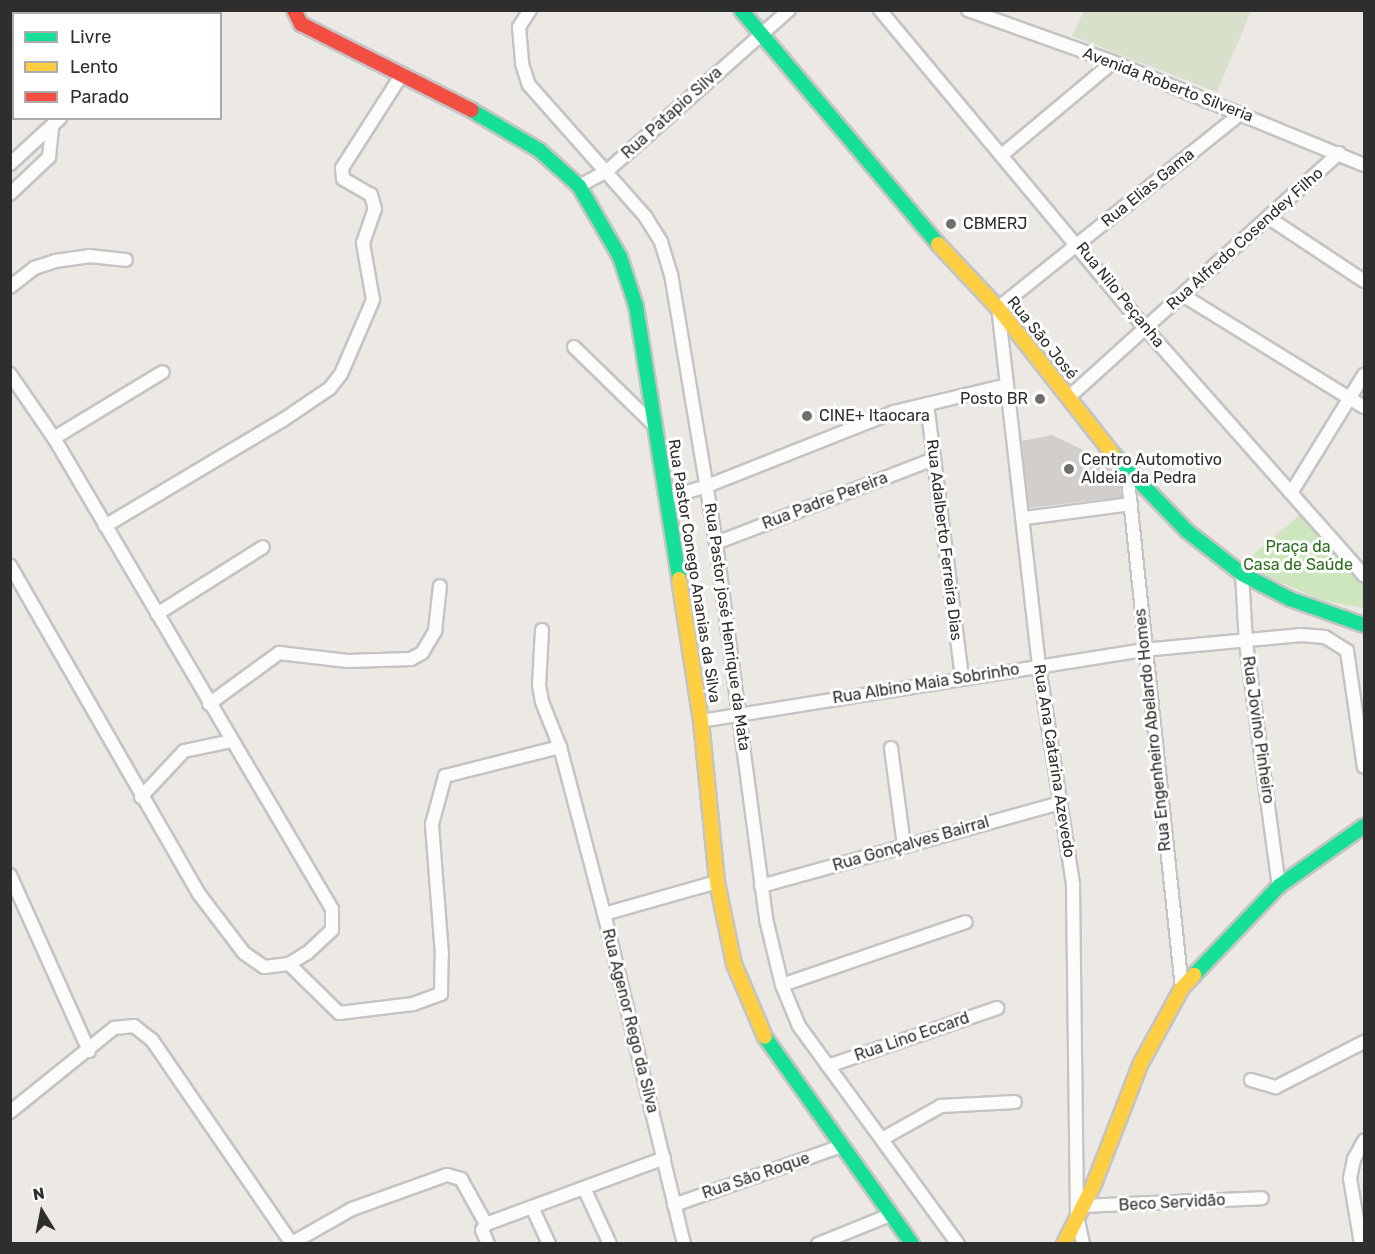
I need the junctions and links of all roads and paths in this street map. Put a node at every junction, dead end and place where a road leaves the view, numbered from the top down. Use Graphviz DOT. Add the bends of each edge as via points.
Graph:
graph roads {
  1 [pos="294,10"];
  2 [pos="530,10"];
  3 [pos="741,10"];
  4 [pos="789,10"];
  5 [pos="880,10"];
  6 [pos="968,10"];
  7 [pos="760,33"];
  8 [pos="1113,62"];
  9 [pos="402,74"];
  10 [pos="1241,113"];
  11 [pos="56,122"];
  12 [pos="1339,153"];
  13 [pos="1002,154"];
  14 [pos="10,164"];
  15 [pos="1365,165"];
  16 [pos="607,171"];
  17 [pos="579,186"];
  18 [pos="10,194"];
  19 [pos="1269,218"];
  20 [pos="1078,244"];
  21 [pos="126,260"];
  22 [pos="1365,281"];
  23 [pos="10,287"];
  24 [pos="1184,296"];
  25 [pos="998,308"];
  26 [pos="1146,329"];
  27 [pos="574,347"];
  28 [pos="163,372"];
  29 [pos="10,374"];
  30 [pos="1365,375"];
  31 [pos="1007,385"];
  32 [pos="1069,397"];
  33 [pos="1350,399"];
  34 [pos="927,404"];
  35 [pos="1365,407"];
  36 [pos="655,426"];
  37 [pos="54,438"];
  38 [pos="934,459"];
  39 [pos="1127,471"];
  40 [pos="707,486"];
  41 [pos="1291,493"];
  42 [pos="666,498"];
  43 [pos="1131,504"];
  44 [pos="1024,518"];
  45 [pos="105,526"];
  46 [pos="716,543"];
  47 [pos="263,547"];
  48 [pos="10,564"];
  49 [pos="1242,574"];
  50 [pos="1365,575"];
  51 [pos="440,586"];
  52 [pos="158,614"];
  53 [pos="1365,625"];
  54 [pos="542,630"];
  55 [pos="1246,643"];
  56 [pos="1143,650"];
  57 [pos="1039,666"];
  58 [pos="962,677"];
  59 [pos="209,704"];
  60 [pos="740,713"];
  61 [pos="701,721"];
  62 [pos="231,741"];
  63 [pos="560,747"];
  64 [pos="891,748"];
  65 [pos="1365,767"];
  66 [pos="141,797"];
  67 [pos="1061,802"];
  68 [pos="1365,826"];
  69 [pos="904,845"];
  70 [pos="10,875"];
  71 [pos="717,882"];
  72 [pos="760,886"];
  73 [pos="1279,886"];
  74 [pos="603,914"];
  75 [pos="966,922"];
  76 [pos="289,964"];
  77 [pos="782,985"];
  78 [pos="1182,988"];
  79 [pos="996,1008"];
  80 [pos="1365,1042"];
  81 [pos="89,1051"];
  82 [pos="828,1066"];
  83 [pos="1251,1080"];
  84 [pos="1015,1102"];
  85 [pos="10,1112"];
  86 [pos="882,1139"];
  87 [pos="1365,1141"];
  88 [pos="839,1147"];
  89 [pos="664,1158"];
  90 [pos="584,1188"];
  91 [pos="1262,1198"];
  92 [pos="674,1205"];
  93 [pos="532,1207"];
  94 [pos="1080,1210"];
  95 [pos="891,1215"];
  96 [pos="486,1224"];
  97 [pos="1360,1229"];
  98 [pos="292,1243"];
  99 [pos="488,1244"];
  100 [pos="549,1244"];
  101 [pos="610,1244"];
  102 [pos="684,1244"];
  103 [pos="818,1244"];
  104 [pos="912,1244"];
  105 [pos="958,1244"];
  106 [pos="1064,1244"];
  107 [pos="1083,1244"];
  108 [pos="1361,1244"];
  1 -- 9 [label="street, Rua Pastor Conego Ananias da Silva" via="301,24"];
  2 -- 16 [label="street, Rua Pastor josé Henrique da Mata" via="519,27 522,64 529,85"];
  3 -- 7 [label="street, Rua São José"];
  4 -- 7 [label="street, Rua Patapio Silva"];
  5 -- 13 [label="street, Rua Nilo Peçanha"];
  6 -- 8 [label="street, Avenida Roberto Silveria"];
  7 -- 16 [label="street, Rua Patapio Silva"];
  7 -- 25 [label="street, Rua São José" via="965,275"];
  8 -- 10 [label="street, Avenida Roberto Silveria"];
  8 -- 13 [label="street"];
  9 -- 17 [label="street, Rua Pastor Conego Ananias da Silva" via="506,127 560,166"];
  9 -- 45 [label="street" via="342,168 343,179 371,195 375,209 363,243 373,300 342,374 330,388 283,420"];
  10 -- 12 [label="street, Avenida Roberto Silveria"];
  10 -- 20 [label="street, Rua Elias Gama"];
  11 -- 14 [label="street"];
  11 -- 18 [label="street" via="49,157"];
  12 -- 15 [label="street, Avenida Roberto Silveria"];
  12 -- 19 [label="street, Rua Alfredo Cosendey Filho"];
  13 -- 20 [label="street, Rua Nilo Peçanha"];
  16 -- 17 [label="street, Rua Patapio Silva"];
  16 -- 40 [label="street, Rua Pastor josé Henrique da Mata" via="645,216 660,242 671,274"];
  17 -- 36 [label="street, Rua Pastor Conego Ananias da Silva" via="620,257 636,306"];
  19 -- 22 [label="street"];
  19 -- 24 [label="street, Rua Alfredo Cosendey Filho"];
  20 -- 25 [label="street, Rua Elias Gama"];
  20 -- 26 [label="street, Rua Nilo Peçanha"];
  21 -- 23 [label="street" via="89,256 34,268"];
  24 -- 26 [label="street, Rua Alfredo Cosendey Filho"];
  24 -- 33 [label="street"];
  25 -- 31 [label="street, Rua Ana Catarina Azevedo"];
  25 -- 32 [label="street, Rua São José"];
  26 -- 32 [label="street, Rua Alfredo Cosendey Filho"];
  26 -- 41 [label="street, Rua Nilo Peçanha"];
  27 -- 36 [label="street"];
  28 -- 37 [label="street"];
  29 -- 37 [label="street"];
  30 -- 33 [label="street"];
  31 -- 34 [label="street"];
  31 -- 44 [label="street, Rua Ana Catarina Azevedo"];
  32 -- 39 [label="street, Rua São José"];
  33 -- 35 [label="street"];
  33 -- 41 [label="street"];
  34 -- 38 [label="street, Rua Adalberto Ferreira Dias"];
  34 -- 40 [label="street" via="817,440"];
  36 -- 42 [label="street, Rua Pastor Conego Ananias da Silva"];
  37 -- 45 [label="street"];
  38 -- 46 [label="street, Rua Padre Pereira"];
  38 -- 58 [label="street, Rua Adalberto Ferreira Dias"];
  39 -- 43 [label="street, Rua Engenheiro Abelardo Homes"];
  39 -- 49 [label="street, Rua São José" via="1187,531"];
  40 -- 42 [label="street"];
  40 -- 46 [label="street, Rua Pastor josé Henrique da Mata"];
  41 -- 50 [label="street, Rua Nilo Peçanha"];
  42 -- 61 [label="street, Rua Pastor Conego Ananias da Silva"];
  43 -- 44 [label="street"];
  43 -- 56 [label="street, Rua Engenheiro Abelardo Homes"];
  44 -- 57 [label="street, Rua Ana Catarina Azevedo"];
  45 -- 52 [label="street"];
  46 -- 60 [label="street, Rua Pastor josé Henrique da Mata"];
  47 -- 52 [label="street"];
  48 -- 66 [label="street"];
  49 -- 53 [label="street, Rua São José" via="1290,599"];
  49 -- 55 [label="street, Rua Jovino Pinheiro"];
  51 -- 59 [label="street" via="435,631 426,648 411,659 348,661 279,653"];
  52 -- 59 [label="street"];
  54 -- 63 [label="street" via="539,685"];
  55 -- 56 [label="street, Rua Albino Maia Sobrinho"];
  55 -- 65 [label="street, Rua Albino Maia Sobrinho" via="1301,635 1325,636 1347,651"];
  55 -- 73 [label="street, Rua Jovino Pinheiro"];
  56 -- 57 [label="street, Rua Albino Maia Sobrinho"];
  56 -- 78 [label="street, Rua Engenheiro Abelardo Homes"];
  57 -- 58 [label="street, Rua Albino Maia Sobrinho"];
  57 -- 67 [label="street, Rua Ana Catarina Azevedo"];
  58 -- 60 [label="street, Rua Albino Maia Sobrinho"];
  59 -- 62 [label="street"];
  60 -- 61 [label="street, Rua Albino Maia Sobrinho"];
  60 -- 72 [label="street, Rua Pastor josé Henrique da Mata"];
  61 -- 71 [label="street, Rua Pastor Conego Ananias da Silva"];
  62 -- 66 [label="street" via="184,751"];
  62 -- 76 [label="street" via="332,909 332,930 308,953"];
  63 -- 74 [label="street"];
  63 -- 76 [label="street" via="445,776 432,824 442,955 441,994 413,1004 339,1013"];
  64 -- 69 [label="street"];
  66 -- 76 [label="street" via="199,894 244,953 264,967"];
  67 -- 69 [label="street, Rua Gonçalves Bairral"];
  67 -- 94 [label="street, Rua Ana Catarina Azevedo" via="1073,884 1077,955"];
  68 -- 73 [label="street"];
  69 -- 72 [label="street, Rua Gonçalves Bairral"];
  70 -- 81 [label="street"];
  71 -- 74 [label="street, Rua Agenor Rego da Silva"];
  71 -- 88 [label="street, Rua Pastor Conego Ananias da Silva" via="734,964 750,1006 795,1084"];
  72 -- 77 [label="street, Rua Pastor josé Henrique da Mata"];
  73 -- 78 [label="street"];
  74 -- 89 [label="street, Rua Agenor Rego da Silva"];
  75 -- 77 [label="street"];
  77 -- 82 [label="street, Rua Pastor josé Henrique da Mata" via="799,1026"];
  78 -- 94 [label="street" via="1141,1063"];
  79 -- 82 [label="street, Rua Lino Eccard"];
  80 -- 83 [label="street" via="1276,1087"];
  81 -- 85 [label="street"];
  81 -- 98 [label="street" via="114,1028 134,1026 143,1031"];
  82 -- 86 [label="street, Rua Pastor josé Henrique da Mata"];
  84 -- 86 [label="street" via="941,1106"];
  86 -- 105 [label="street, Rua Pastor josé Henrique da Mata"];
  87 -- 97 [label="street" via="1351,1170"];
  88 -- 92 [label="street, Rua São Roque"];
  88 -- 95 [label="street, Rua Pastor Conego Ananias da Silva"];
  89 -- 90 [label="street"];
  89 -- 92 [label="street, Rua Agenor Rego da Silva"];
  90 -- 93 [label="street"];
  90 -- 101 [label="street"];
  91 -- 94 [label="street, Beco Servidão"];
  92 -- 102 [label="street, Rua Agenor Rego da Silva"];
  93 -- 96 [label="street"];
  93 -- 100 [label="street"];
  94 -- 106 [label="street"];
  94 -- 107 [label="street, Rua Ana Catarina Azevedo"];
  95 -- 103 [label="street"];
  95 -- 104 [label="street, Rua Pastor Conego Ananias da Silva"];
  96 -- 98 [label="street" via="461,1179 447,1175 352,1209"];
  96 -- 99 [label="street" via="482,1230"];
  97 -- 108 [label="street"];
}
